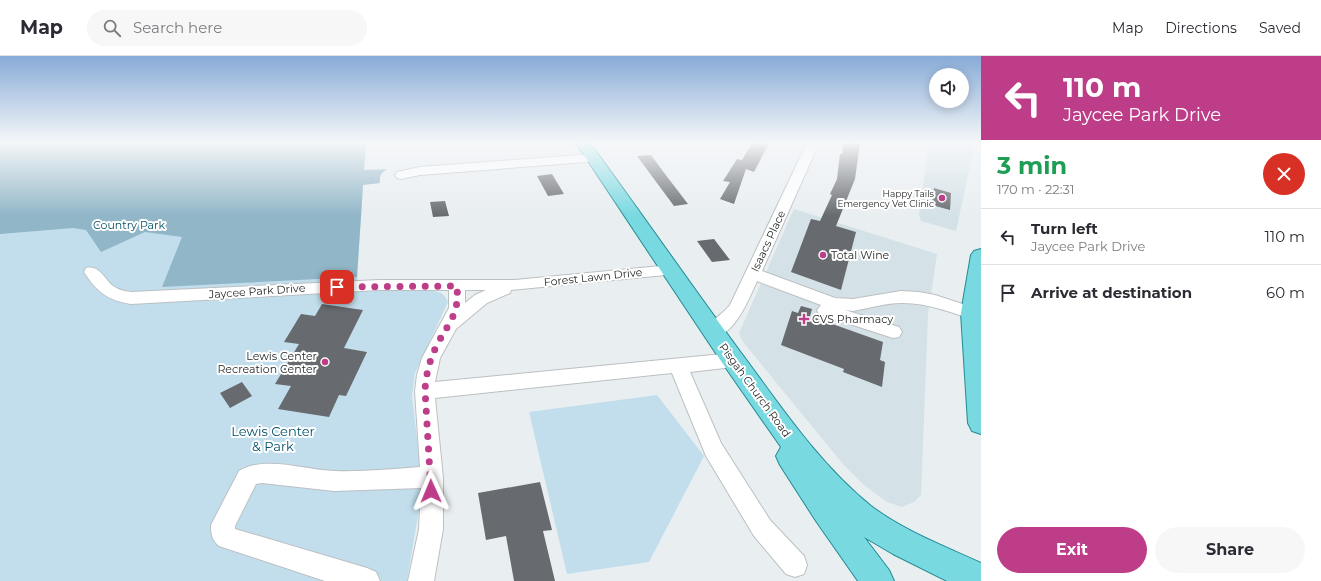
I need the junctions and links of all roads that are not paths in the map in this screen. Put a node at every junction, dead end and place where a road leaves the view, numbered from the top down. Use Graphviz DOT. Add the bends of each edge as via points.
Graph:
graph roads {
  1 [pos="467,168"];
  2 [pos="601,168"];
  3 [pos="802,168"];
  4 [pos="402,175"];
  5 [pos="981,255"];
  6 [pos="671,270"];
  7 [pos="92,272"];
  8 [pos="753,274"];
  9 [pos="516,285"];
  10 [pos="457,286"];
  11 [pos="781,296"];
  12 [pos="977,315"];
  13 [pos="448,328"];
  14 [pos="713,331"];
  15 [pos="893,332"];
  16 [pos="678,366"];
  17 [pos="737,366"];
  18 [pos="425,390"];
  19 [pos="981,423"];
  20 [pos="431,477"];
  21 [pos="795,565"];
  22 [pos="981,580"];
  23 [pos="367,581"];
  24 [pos="421,581"];
  25 [pos="878,581"];
  1 -- 4 [label="street"];
  2 -- 6 [label="main road, Pisgah Church Road"];
  3 -- 8 [label="street, Isaacs Place"];
  5 -- 12 [label="main road"];
  6 -- 9 [label="street, Forest Lawn Drive"];
  6 -- 14 [label="main road, Pisgah Church Road"];
  7 -- 10 [label="street, Jaycee Park Drive" via="108,292 118,297 131,298 333,287"];
  8 -- 12 [label="street" via="834,304 853,305 901,297 936,301"];
  8 -- 14 [label="street, Isaacs Place" via="733,315"];
  9 -- 10 [label="street, Forest Lawn Drive"];
  9 -- 13 [label="street, Forest Lawn Drive" via="493,292 481,299"];
  10 -- 13 [label="street, Forest Lawn Drive" via="457,308"];
  11 -- 15 [label="street"];
  12 -- 19 [label="main road"];
  13 -- 18 [label="street, Forest Lawn Drive" via="431,358"];
  14 -- 17 [label="main road, Pisgah Church Road"];
  16 -- 17 [label="street"];
  16 -- 18 [label="street"];
  16 -- 21 [label="street" via="713,448 762,528"];
  17 -- 22 [label="main road, Pisgah Church Road" via="801,452 862,516 900,541"];
  17 -- 25 [label="main road" via="798,470"];
  18 -- 20 [label="street, Forest Lawn Drive"];
  20 -- 23 [label="street" via="334,481 262,474 247,478 223,525 223,534 227,538"];
  20 -- 24 [label="street, Forest Lawn Drive" via="430,529"];
}
